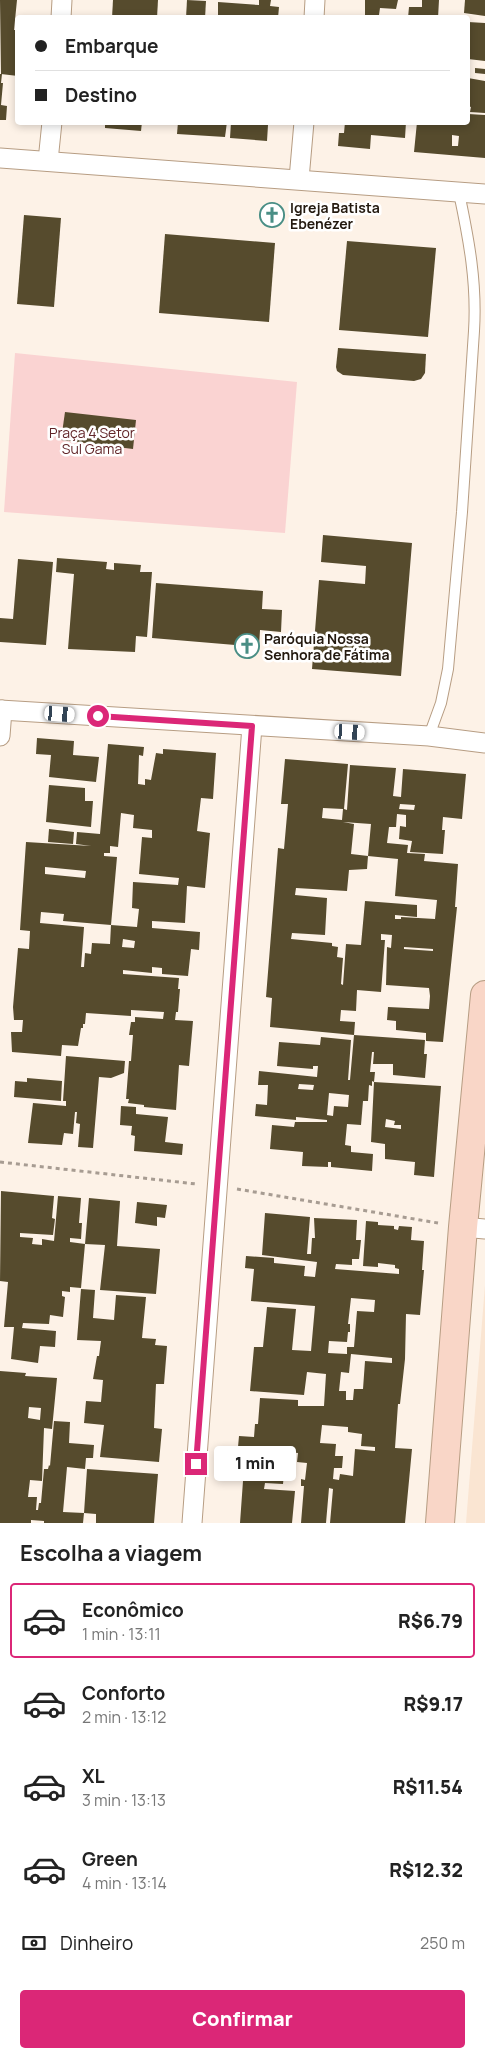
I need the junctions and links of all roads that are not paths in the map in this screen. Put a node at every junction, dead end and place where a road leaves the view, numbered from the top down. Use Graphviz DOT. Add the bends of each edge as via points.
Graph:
graph roads {
  1 [pos="62,0"];
  2 [pos="315,0"];
  3 [pos="61,15"];
  4 [pos="314,15"];
  5 [pos="52,125"];
  6 [pos="304,125"];
  7 [pos="0,158"];
  8 [pos="48,161"];
  9 [pos="299,179"];
  10 [pos="459,192"];
  11 [pos="485,194"];
  12 [pos="1,710"];
  13 [pos="252,726"];
  14 [pos="0,736"];
  15 [pos="429,736"];
  16 [pos="485,743"];
  17 [pos="485,995"];
  18 [pos="474,1228"];
  19 [pos="192,1523"];
  20 [pos="440,1523"];
  1 -- 3 [label="street"];
  2 -- 4 [label="street"];
  5 -- 8 [label="street"];
  6 -- 9 [label="street"];
  7 -- 8 [label="street"];
  8 -- 9 [label="street"];
  9 -- 10 [label="street"];
  10 -- 11 [label="street"];
  10 -- 15 [label="lane" via="471,249 474,331 448,669 441,703"];
  12 -- 13 [label="street"];
  12 -- 14 [label="street"];
  13 -- 15 [label="street"];
  13 -- 19 [label="street"];
  15 -- 16 [label="street"];
  17 -- 18 [label="street"];
  18 -- 20 [label="street"];
}
